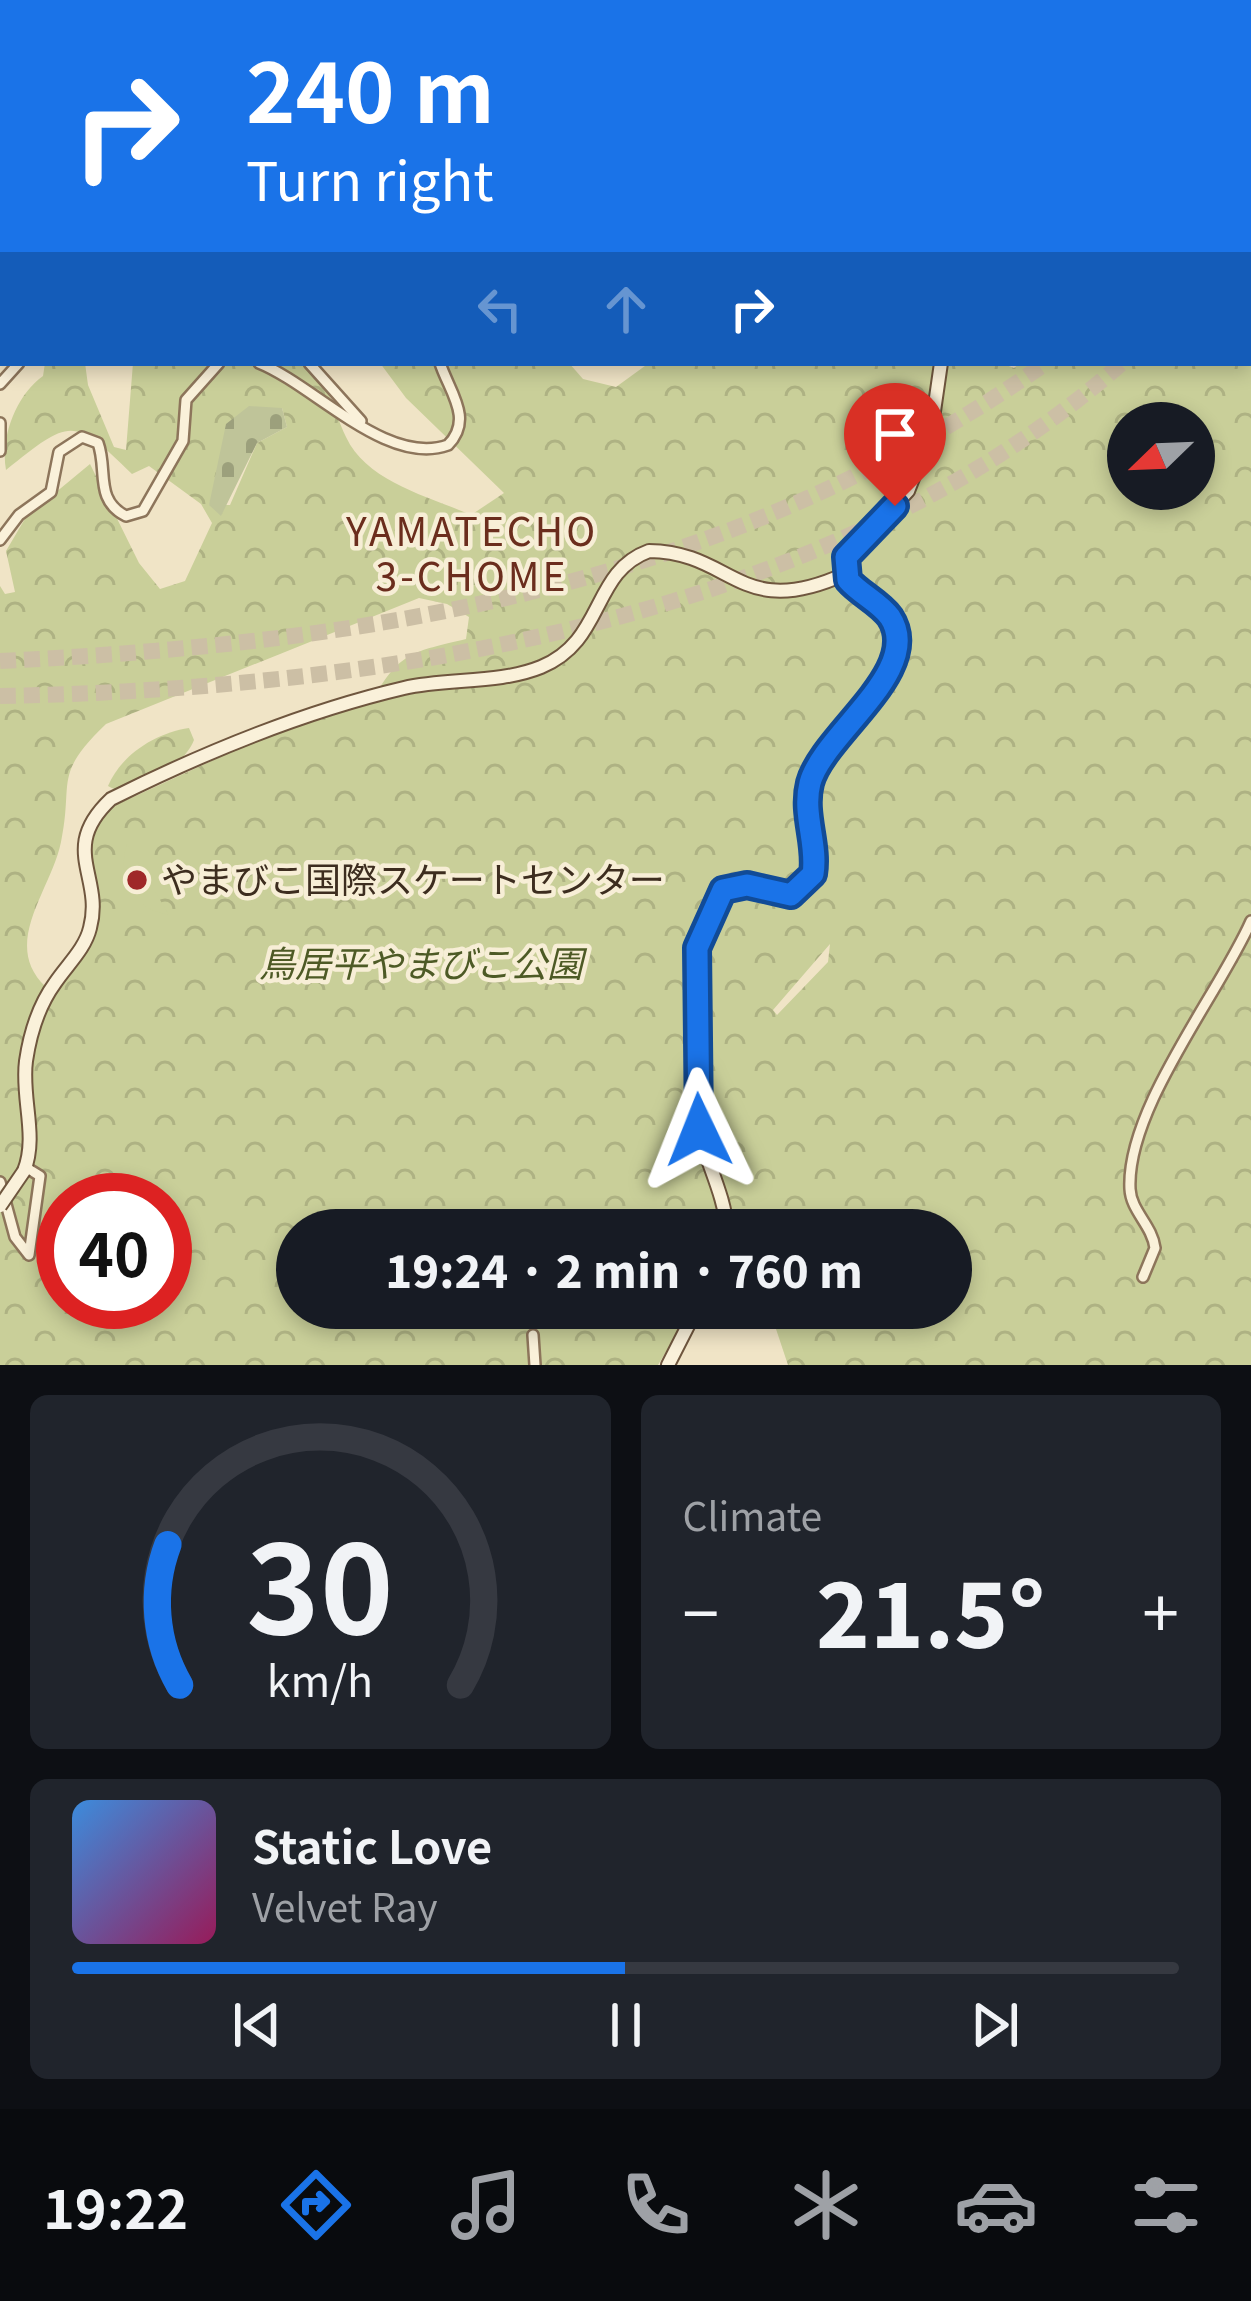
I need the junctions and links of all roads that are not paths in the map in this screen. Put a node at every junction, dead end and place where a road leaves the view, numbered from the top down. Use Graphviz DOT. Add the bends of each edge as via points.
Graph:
graph roads {
  1 [pos="1251,110"];
  2 [pos="1251,122"];
  3 [pos="216,366"];
  4 [pos="265,366"];
  5 [pos="312,366"];
  6 [pos="441,366"];
  7 [pos="941,366"];
  8 [pos="0,423"];
  9 [pos="377,436"];
  10 [pos="0,451"];
  11 [pos="0,541"];
  12 [pos="845,574"];
  13 [pos="1251,921"];
  14 [pos="26,1170"];
  15 [pos="0,1182"];
  16 [pos="0,1206"];
  17 [pos="722,1209"];
  18 [pos="1142,1277"];
  19 [pos="687,1329"];
  20 [pos="533,1335"];
  21 [pos="535,1365"];
  22 [pos="668,1365"];
  1 -- 2 [label="street"];
  3 -- 11 [label="street" via="186,400 183,441 143,511 126,516 111,505 98,443 82,437 59,452 51,492"];
  4 -- 9 [label="street"];
  5 -- 9 [label="street"];
  6 -- 9 [label="street" via="460,412 456,437 426,449"];
  7 -- 12 [label="street" via="936,413 915,477 851,547"];
  8 -- 10 [label="street"];
  12 -- 14 [label="street" via="801,591 764,592 649,551 623,563 588,631 545,665 409,687 309,714 111,799 83,848 93,905 88,938 51,987 32,1034"];
  12 -- 17 [label="street" via="890,618 896,644 883,683 826,749 810,783 813,874 791,895 747,885 723,890 697,948 698,1119"];
  13 -- 18 [label="street" via="1140,1136 1130,1188 1155,1248"];
  14 -- 15 [label="street" via="40,1175 28,1255"];
  14 -- 16 [label="street, bridge"];
  19 -- 22 [label="street"];
  20 -- 21 [label="street"];
}
